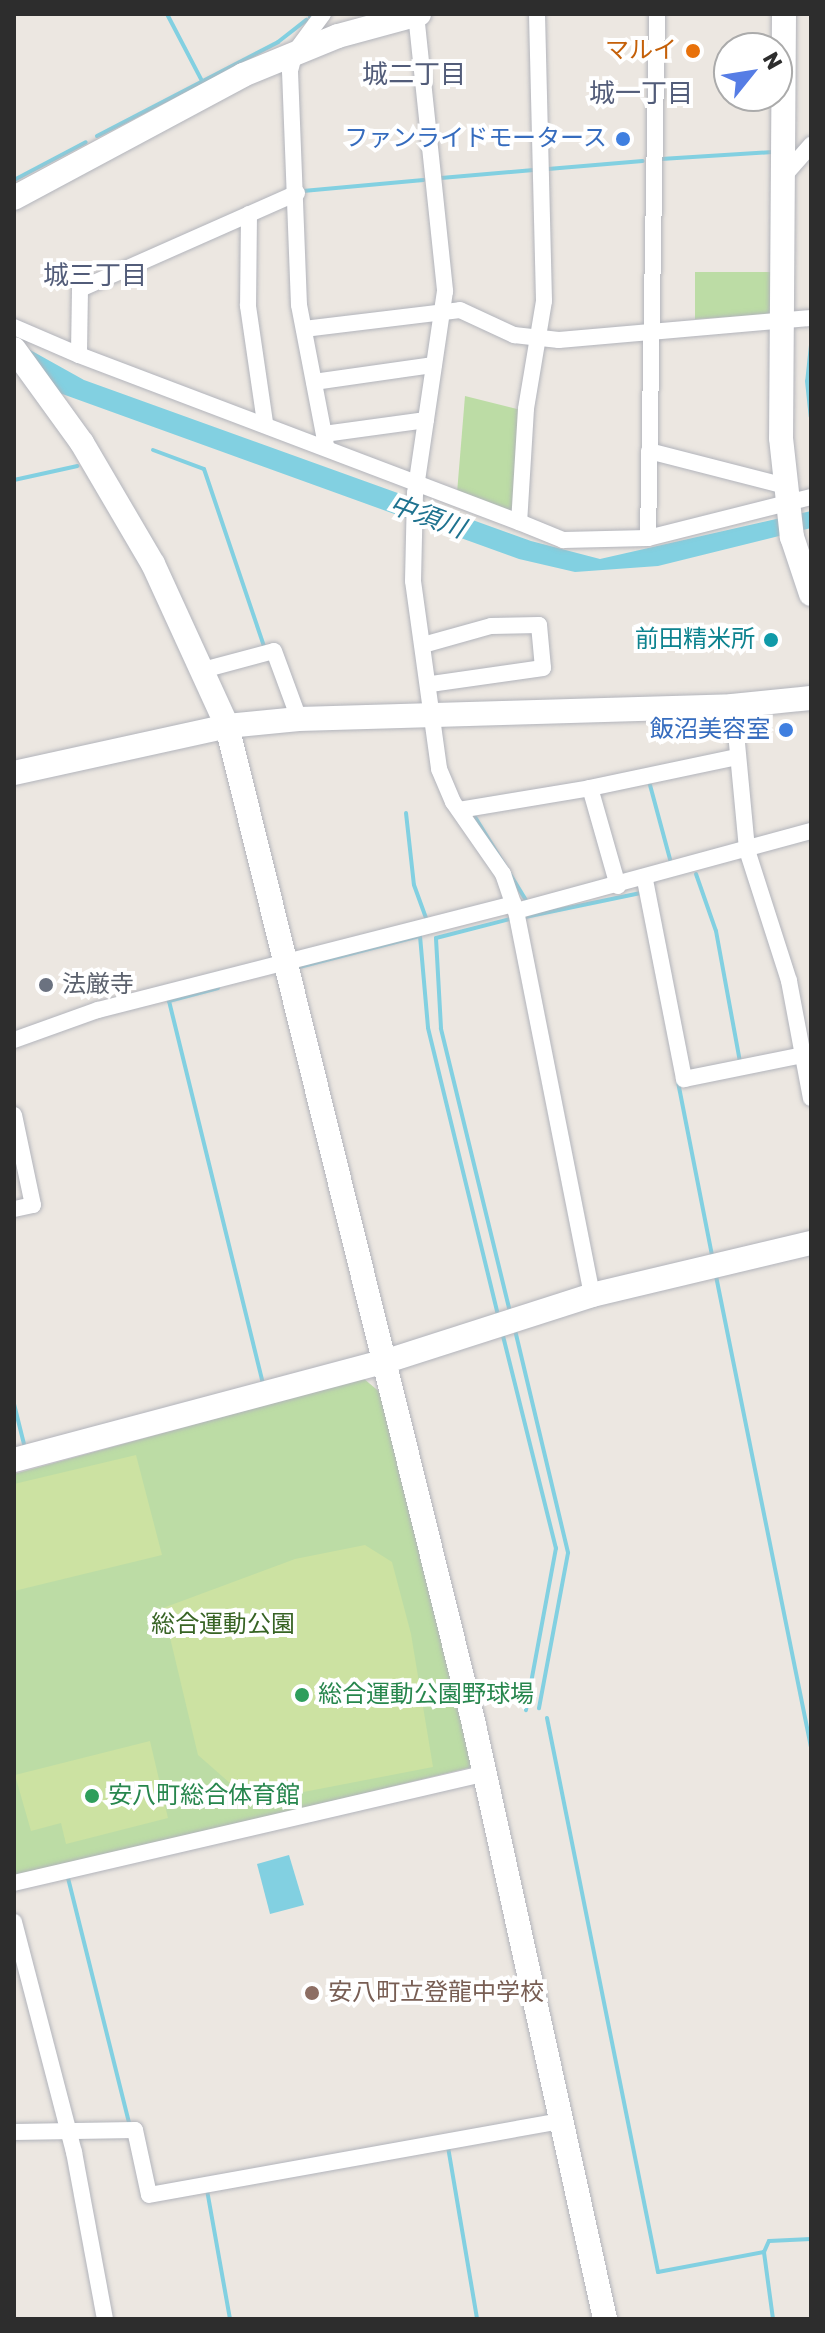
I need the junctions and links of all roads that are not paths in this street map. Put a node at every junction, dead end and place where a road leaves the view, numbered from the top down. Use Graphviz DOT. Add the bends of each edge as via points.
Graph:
graph roads {
  1 [pos="323,14"];
  2 [pos="418,14"];
  3 [pos="537,14"];
  4 [pos="657,14"];
  5 [pos="784,14"];
  6 [pos="295,52"];
  7 [pos="811,146"];
  8 [pos="783,177"];
  9 [pos="297,193"];
  10 [pos="14,198"];
  11 [pos="249,214"];
  12 [pos="444,309"];
  13 [pos="782,318"];
  14 [pos="811,318"];
  15 [pos="14,327"];
  16 [pos="304,329"];
  17 [pos="651,329"];
  18 [pos="540,340"];
  19 [pos="45,343"];
  20 [pos="18,355"];
  21 [pos="79,355"];
  22 [pos="434,365"];
  23 [pos="314,382"];
  24 [pos="426,420"];
  25 [pos="265,423"];
  26 [pos="325,440"];
  27 [pos="649,451"];
  28 [pos="415,488"];
  29 [pos="793,499"];
  30 [pos="519,522"];
  31 [pos="648,538"];
  32 [pos="811,594"];
  33 [pos="423,645"];
  34 [pos="203,670"];
  35 [pos="430,684"];
  36 [pos="811,698"];
  37 [pos="770,704"];
  38 [pos="710,705"];
  39 [pos="435,714"];
  40 [pos="299,719"];
  41 [pos="735,722"];
  42 [pos="227,726"];
  43 [pos="737,757"];
  44 [pos="14,773"];
  45 [pos="590,788"];
  46 [pos="459,810"];
  47 [pos="811,831"];
  48 [pos="747,850"];
  49 [pos="645,880"];
  50 [pos="618,886"];
  51 [pos="515,908"];
  52 [pos="288,962"];
  53 [pos="14,1040"];
  54 [pos="803,1055"];
  55 [pos="811,1098"];
  56 [pos="14,1115"];
  57 [pos="14,1209"];
  58 [pos="811,1243"];
  59 [pos="592,1295"];
  60 [pos="387,1361"];
  61 [pos="14,1460"];
  62 [pos="485,1773"];
  63 [pos="14,1883"];
  64 [pos="14,1922"];
  65 [pos="564,2120"];
  66 [pos="65,2131"];
  67 [pos="14,2132"];
  68 [pos="598,2318"];
  69 [pos="105,2319"];
  1 -- 6 [label="street"];
  2 -- 6 [label="street"];
  2 -- 12 [label="street"];
  3 -- 18 [label="street" via="544,301"];
  4 -- 17 [label="street"];
  5 -- 8 [label="street"];
  6 -- 9 [label="street" via="290,71"];
  6 -- 10 [label="street"];
  7 -- 8 [label="street"];
  8 -- 13 [label="street"];
  9 -- 11 [label="street"];
  9 -- 16 [label="street"];
  11 -- 21 [label="street" via="80,289"];
  11 -- 25 [label="street" via="248,306"];
  12 -- 16 [label="street"];
  12 -- 18 [label="street"];
  12 -- 22 [label="street"];
  13 -- 14 [label="street"];
  13 -- 17 [label="street"];
  13 -- 29 [label="street"];
  15 -- 19 [label="street"];
  16 -- 23 [label="street"];
  17 -- 18 [label="street"];
  17 -- 27 [label="street"];
  18 -- 30 [label="street" via="526,409"];
  19 -- 20 [label="street"];
  19 -- 21 [label="street"];
  20 -- 34 [label="street" via="82,443 153,564"];
  21 -- 25 [label="street"];
  22 -- 23 [label="street"];
  22 -- 24 [label="street"];
  23 -- 26 [label="street"];
  24 -- 26 [label="street"];
  24 -- 28 [label="street"];
  25 -- 26 [label="street"];
  26 -- 28 [label="street"];
  27 -- 29 [label="street"];
  27 -- 31 [label="street"];
  28 -- 30 [label="street"];
  28 -- 33 [label="street" via="413,581"];
  29 -- 31 [label="street"];
  29 -- 32 [label="street" via="792,537"];
  30 -- 31 [label="street" via="563,540"];
  33 -- 35 [label="street"];
  33 -- 35 [label="street" via="491,626 539,625 543,668"];
  34 -- 40 [label="street" via="274,651"];
  34 -- 42 [label="street"];
  35 -- 39 [label="street"];
  36 -- 37 [label="street"];
  37 -- 38 [label="street"];
  37 -- 41 [label="street"];
  38 -- 39 [label="street"];
  38 -- 41 [label="street"];
  39 -- 40 [label="street"];
  39 -- 46 [label="street" via="439,769"];
  40 -- 42 [label="street"];
  41 -- 43 [label="street"];
  42 -- 44 [label="street"];
  42 -- 52 [label="street"];
  43 -- 45 [label="street"];
  43 -- 48 [label="street"];
  45 -- 46 [label="street"];
  45 -- 50 [label="street"];
  46 -- 51 [label="street" via="503,874"];
  47 -- 48 [label="street"];
  48 -- 49 [label="street"];
  48 -- 54 [label="street" via="789,981"];
  49 -- 50 [label="street"];
  49 -- 54 [label="street" via="684,1079"];
  50 -- 51 [label="street"];
  51 -- 52 [label="street"];
  51 -- 59 [label="street"];
  52 -- 53 [label="street" via="98,1010"];
  52 -- 60 [label="street"];
  54 -- 55 [label="street"];
  56 -- 57 [label="street" via="33,1205"];
  58 -- 59 [label="street"];
  59 -- 60 [label="street"];
  60 -- 61 [label="street"];
  60 -- 62 [label="street"];
  62 -- 63 [label="street"];
  62 -- 65 [label="street"];
  64 -- 66 [label="street"];
  65 -- 66 [label="street" via="149,2195 135,2130"];
  65 -- 68 [label="street"];
  66 -- 67 [label="street"];
  66 -- 69 [label="street"];
}
